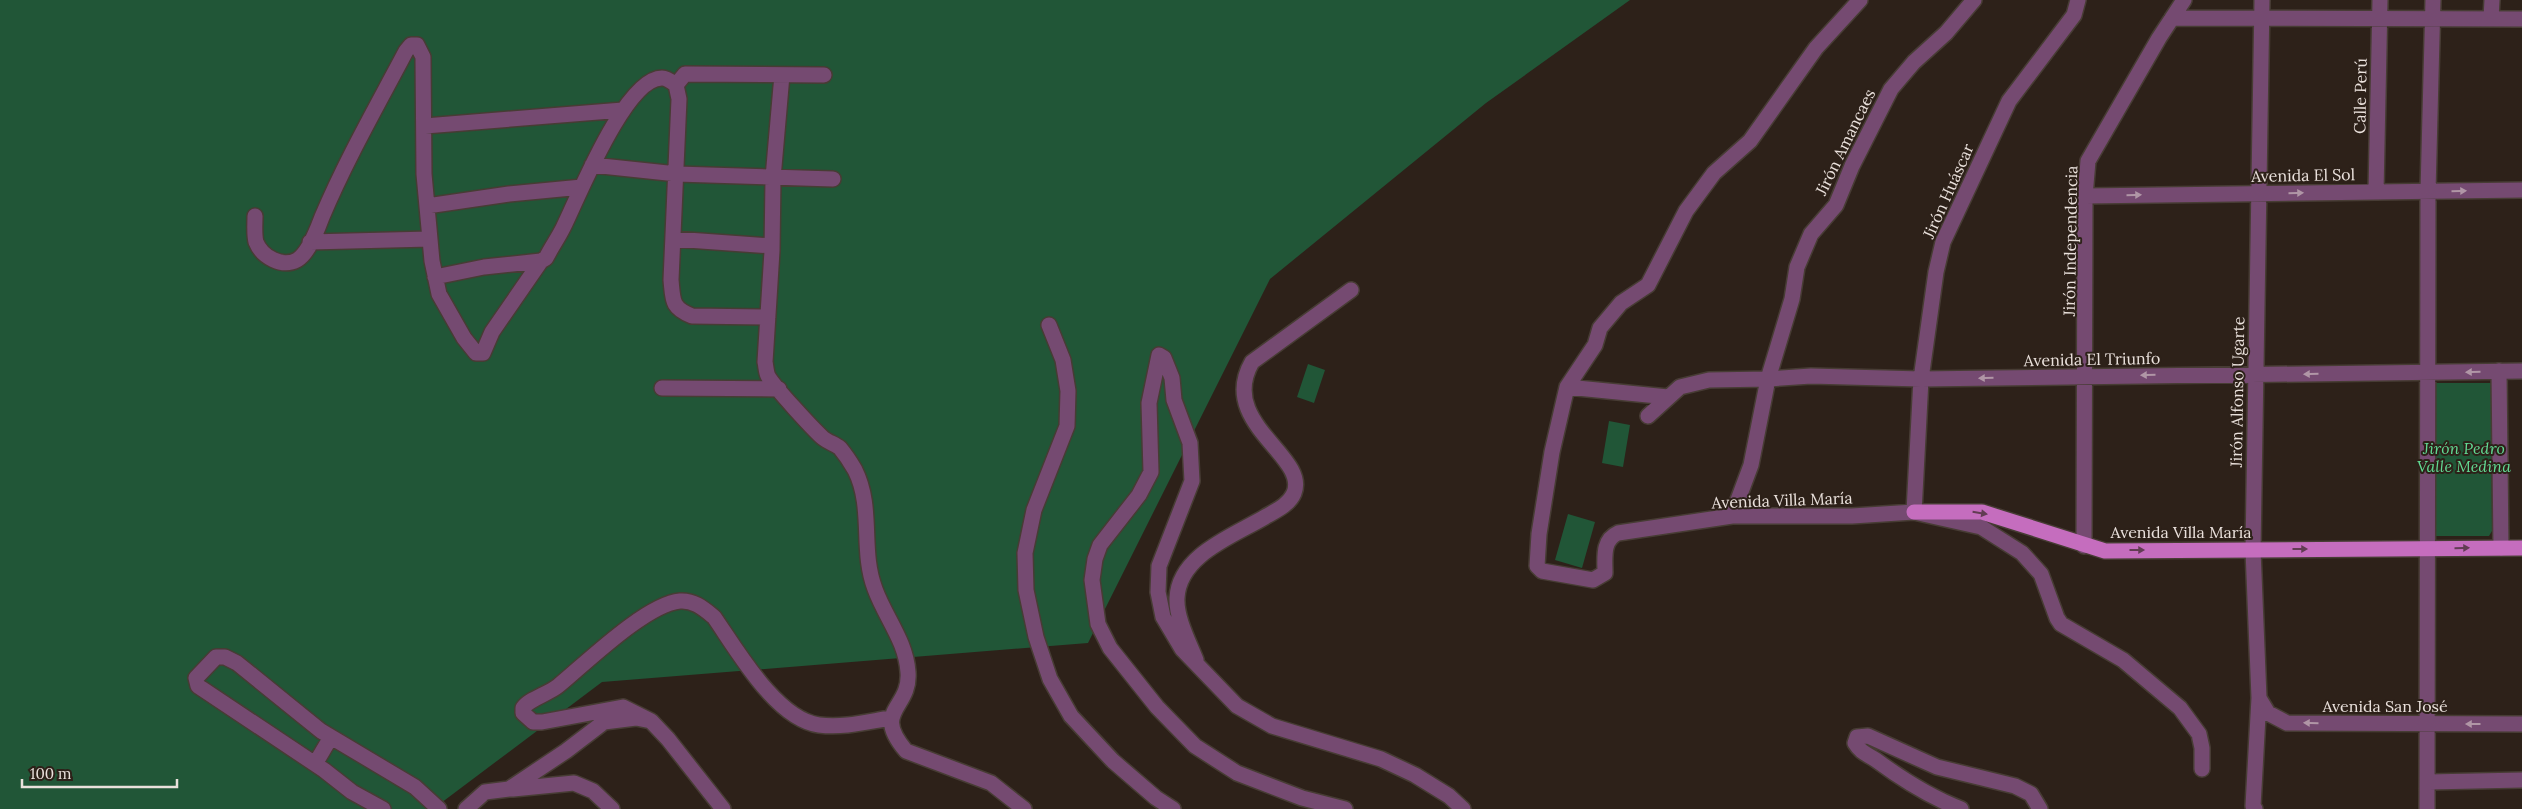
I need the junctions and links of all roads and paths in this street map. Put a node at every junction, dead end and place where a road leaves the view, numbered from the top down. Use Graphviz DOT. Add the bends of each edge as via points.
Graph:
graph roads {
  1 [pos="1860,0"];
  2 [pos="1974,0"];
  3 [pos="2078,0"];
  4 [pos="2184,0"];
  5 [pos="2262,0"];
  6 [pos="2380,0"];
  7 [pos="2433,0"];
  8 [pos="2492,0"];
  9 [pos="2172,18"];
  10 [pos="2491,18"];
  11 [pos="2522,18"];
  12 [pos="2379,19"];
  13 [pos="2432,19"];
  14 [pos="2260,20"];
  15 [pos="782,75"];
  16 [pos="824,75"];
  17 [pos="676,84"];
  18 [pos="623,110"];
  19 [pos="425,126"];
  20 [pos="592,165"];
  21 [pos="677,174"];
  22 [pos="773,178"];
  23 [pos="833,178"];
  24 [pos="582,187"];
  25 [pos="2522,190"];
  26 [pos="2428,191"];
  27 [pos="2376,192"];
  28 [pos="2258,194"];
  29 [pos="2085,196"];
  30 [pos="427,206"];
  31 [pos="255,216"];
  32 [pos="430,239"];
  33 [pos="673,240"];
  34 [pos="310,242"];
  35 [pos="772,246"];
  36 [pos="541,261"];
  37 [pos="435,276"];
  38 [pos="1351,290"];
  39 [pos="768,317"];
  40 [pos="1049,325"];
  41 [pos="2522,371"];
  42 [pos="2499,372"];
  43 [pos="2427,373"];
  44 [pos="2255,374"];
  45 [pos="2086,376"];
  46 [pos="1768,379"];
  47 [pos="1921,379"];
  48 [pos="1567,387"];
  49 [pos="662,388"];
  50 [pos="779,389"];
  51 [pos="1668,398"];
  52 [pos="1648,416"];
  53 [pos="1914,512"];
  54 [pos="1732,516"];
  55 [pos="2084,546"];
  56 [pos="2501,548"];
  57 [pos="2522,548"];
  58 [pos="2426,549"];
  59 [pos="2253,550"];
  60 [pos="1199,668"];
  61 [pos="2259,698"];
  62 [pos="891,718"];
  63 [pos="651,721"];
  64 [pos="2427,724"];
  65 [pos="2522,724"];
  66 [pos="331,737"];
  67 [pos="315,764"];
  68 [pos="2202,769"];
  69 [pos="2522,780"];
  70 [pos="2429,782"];
  71 [pos="509,789"];
  72 [pos="383,809"];
  73 [pos="438,809"];
  74 [pos="466,809"];
  75 [pos="612,809"];
  76 [pos="723,809"];
  77 [pos="1024,809"];
  78 [pos="1172,809"];
  79 [pos="1345,809"];
  80 [pos="1463,809"];
  81 [pos="1961,809"];
  82 [pos="2040,809"];
  83 [pos="2255,809"];
  84 [pos="2427,809"];
  1 -- 48 [label="street" via="1816,48 1750,141 1714,173 1686,211 1648,285 1621,303 1600,328 1595,345"];
  2 -- 46 [label="street, Jirón Amancaes" via="1891,90 1836,205 1811,234 1797,266 1792,299"];
  3 -- 47 [label="street, Jirón Huáscar" via="2074,15 2009,101 1943,242"];
  4 -- 9 [label="street, Jirón Independencia"];
  5 -- 14 [label="street, Jirón Alfonso Ugarte"];
  6 -- 12 [label="street, Calle Perú"];
  7 -- 13 [label="street"];
  8 -- 10 [label="street"];
  9 -- 14 [label="street"];
  9 -- 29 [label="street, Jirón Independencia" via="2088,161"];
  10 -- 11 [label="street"];
  10 -- 13 [label="street"];
  12 -- 13 [label="street"];
  12 -- 14 [label="street"];
  12 -- 27 [label="street, Calle Perú"];
  13 -- 26 [label="street"];
  14 -- 28 [label="street, Jirón Alfonso Ugarte"];
  15 -- 16 [label="street"];
  15 -- 17 [label="street" via="685,74"];
  15 -- 22 [label="street"];
  17 -- 18 [label="street" via="667,79 655,80 640,90"];
  17 -- 21 [label="street" via="679,99"];
  18 -- 19 [label="street"];
  18 -- 20 [label="street"];
  19 -- 30 [label="street"];
  19 -- 34 [label="street" via="423,57 417,45 411,45 342,169"];
  20 -- 21 [label="street"];
  20 -- 24 [label="street"];
  21 -- 22 [label="street"];
  21 -- 33 [label="street"];
  22 -- 23 [label="street"];
  22 -- 35 [label="street"];
  24 -- 30 [label="street"];
  24 -- 36 [label="street" via="546,258"];
  26 -- 25 [label="street, Avenida El Sol, one-way"];
  26 -- 27 [label="street, Avenida El Sol"];
  26 -- 43 [label="street"];
  28 -- 27 [label="street, Avenida El Sol, one-way"];
  29 -- 28 [label="street, Avenida El Sol, one-way"];
  28 -- 44 [label="street, Jirón Alfonso Ugarte"];
  29 -- 45 [label="street, Jirón Independencia"];
  30 -- 32 [label="street"];
  31 -- 34 [label="street" via="256,242 268,258 282,263 297,260"];
  32 -- 34 [label="street"];
  32 -- 37 [label="street"];
  33 -- 35 [label="street"];
  33 -- 39 [label="street" via="673,303 680,311 692,316"];
  35 -- 39 [label="street"];
  36 -- 37 [label="street"];
  36 -- 37 [label="street" via="492,332 483,353 476,353 464,338 439,294"];
  38 -- 60 [label="street" via="1252,362 1247,371 1246,404 1252,419 1290,469 1295,492 1284,506 1191,564 1181,582 1177,599"];
  39 -- 50 [label="street" via="767,376"];
  40 -- 78 [label="street" via="1063,360 1068,391 1066,426 1034,510 1026,553 1026,590 1036,637 1050,679 1071,716 1113,761"];
  41 -- 42 [label="street, Avenida El Triunfo"];
  42 -- 43 [label="street, Avenida El Triunfo, one-way"];
  42 -- 56 [label="street"];
  43 -- 44 [label="street, Avenida El Triunfo, one-way"];
  43 -- 58 [label="street"];
  44 -- 45 [label="street, Avenida El Triunfo, one-way"];
  44 -- 59 [label="street, Jirón Alfonso Ugarte"];
  45 -- 47 [label="street, Avenida El Triunfo, one-way"];
  45 -- 55 [label="street, Jirón Independencia"];
  46 -- 47 [label="street, Avenida El Triunfo" via="1811,376"];
  46 -- 51 [label="street, Avenida El Triunfo" via="1694,382 1680,387"];
  46 -- 54 [label="street, Jirón Amancaes" via="1751,465"];
  47 -- 53 [label="street, Jirón Huáscar"];
  48 -- 51 [label="street"];
  48 -- 54 [label="street, Avenida Villa María" via="1552,452 1539,534 1536,566 1542,571 1593,580 1605,573 1606,547 1610,538 1618,533"];
  49 -- 50 [label="street"];
  50 -- 62 [label="street" via="823,438 839,448 854,469 865,496 868,564 875,589 907,657 908,676"];
  51 -- 52 [label="street, Avenida El Triunfo"];
  53 -- 54 [label="street, Avenida Villa María" via="1852,516"];
  53 -- 55 [label="main road, Avenida Villa María, one-way" via="1982,512"];
  53 -- 68 [label="street" via="1981,527 2022,553 2041,574 2061,624 2123,660 2157,687 2192,722 2202,748"];
  55 -- 59 [label="main road, Avenida Villa María, one-way" via="2105,551"];
  56 -- 57 [label="main road, Avenida Villa María"];
  58 -- 56 [label="main road, Avenida Villa María, one-way"];
  59 -- 58 [label="main road, Avenida Villa María, one-way"];
  58 -- 64 [label="street"];
  59 -- 61 [label="street, Jirón Alfonso Ugarte"];
  60 -- 79 [label="street" via="1182,649 1163,617 1158,592 1159,566 1192,481 1190,443 1174,400 1172,378 1164,358 1159,355 1149,403 1151,472 1139,495 1100,544 1092,580 1098,624 1110,648 1157,707 1195,746 1237,773 1302,798"];
  60 -- 80 [label="street" via="1237,706 1272,726 1382,760 1415,775"];
  64 -- 61 [label="street, Avenida San José, one-way" via="2287,723 2268,713"];
  61 -- 83 [label="street, Jirón Alfonso Ugarte"];
  62 -- 63 [label="street" via="846,726 817,724 798,718 781,706 714,617 698,605 681,601 667,604 622,631 547,694 522,708 532,722 623,707"];
  62 -- 77 [label="street" via="891,729 906,751 991,783"];
  63 -- 71 [label="street" via="636,718 604,722"];
  63 -- 76 [label="street"];
  65 -- 64 [label="street, Avenida San José, one-way"];
  64 -- 70 [label="street"];
  66 -- 67 [label="street"];
  66 -- 67 [label="street" via="250,672 225,657 216,657 196,678 198,686"];
  66 -- 73 [label="street" via="415,787"];
  67 -- 72 [label="street" via="352,792"];
  69 -- 70 [label="street"];
  70 -- 84 [label="street"];
  71 -- 74 [label="street" via="485,792"];
  71 -- 75 [label="street" via="574,783 593,790"];
  81 -- 82 [label="street" via="1909,784 1862,753 1855,744 1858,737 1868,736 1937,767 2015,786 2031,794"];
}
